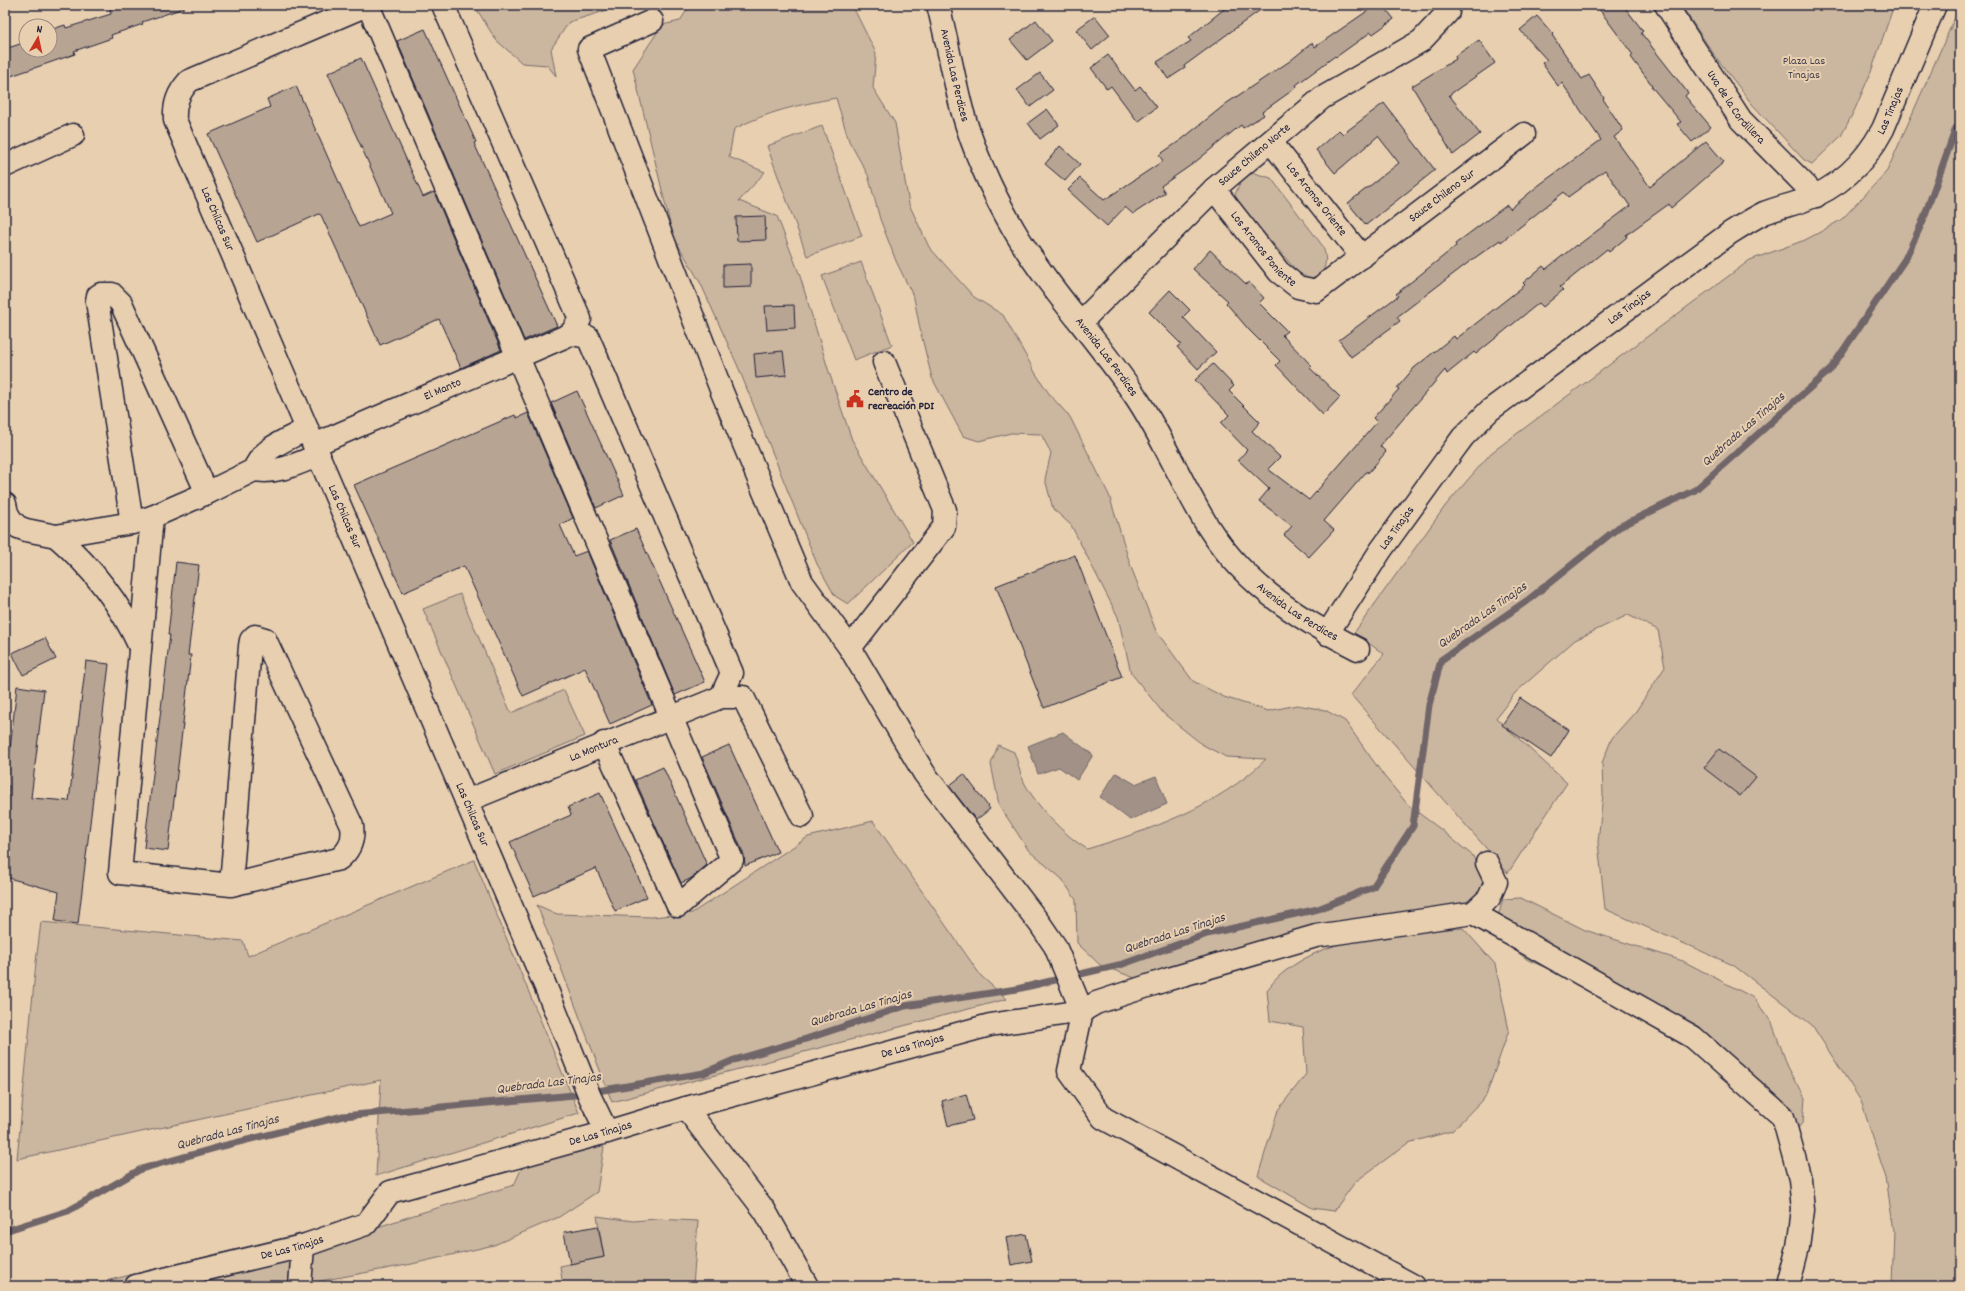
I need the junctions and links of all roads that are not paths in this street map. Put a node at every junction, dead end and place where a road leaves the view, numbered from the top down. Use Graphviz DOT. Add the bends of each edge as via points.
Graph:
graph roads {
  1 [pos="367,5"];
  2 [pos="443,5"];
  3 [pos="938,5"];
  4 [pos="1935,5"];
  5 [pos="1668,6"];
  6 [pos="1448,12"];
  7 [pos="652,22"];
  8 [pos="1524,134"];
  9 [pos="73,135"];
  10 [pos="1271,142"];
  11 [pos="5,166"];
  12 [pos="1214,189"];
  13 [pos="1816,196"];
  14 [pos="1362,257"];
  15 [pos="1081,322"];
  16 [pos="571,334"];
  17 [pos="518,358"];
  18 [pos="884,362"];
  19 [pos="313,443"];
  20 [pos="254,470"];
  21 [pos="207,493"];
  22 [pos="5,504"];
  23 [pos="142,520"];
  24 [pos="56,536"];
  25 [pos="1327,634"];
  26 [pos="850,648"];
  27 [pos="141,649"];
  28 [pos="1358,649"];
  29 [pos="721,697"];
  30 [pos="671,716"];
  31 [pos="604,744"];
  32 [pos="466,800"];
  33 [pos="802,816"];
  34 [pos="1487,863"];
  35 [pos="231,885"];
  36 [pos="1473,913"];
  37 [pos="1082,1011"];
  38 [pos="686,1108"];
  39 [pos="607,1132"];
  40 [pos="304,1246"];
  41 [pos="136,1286"];
  42 [pos="300,1286"];
  43 [pos="807,1286"];
  44 [pos="1414,1286"];
  45 [pos="1788,1286"];
  1 -- 17 [label="street"];
  1 -- 19 [label="street, Las Chilcas Sur" via="190,81 183,88 175,104 177,128"];
  2 -- 16 [label="street" via="580,319"];
  3 -- 15 [label="street, Avenida Las Perdices" via="962,111 985,173 1010,223 1031,256"];
  4 -- 13 [label="street, Las Tinajas" via="1876,142 1859,165 1846,177"];
  5 -- 13 [label="street, Uva de la Cordillera" via="1741,120"];
  6 -- 10 [label="street, Sauce Chileno Norte" via="1421,41 1322,98"];
  7 -- 26 [label="street" via="589,49 722,392 802,582"];
  8 -- 14 [label="street, Sauce Chileno Sur"];
  9 -- 11 [label="street"];
  10 -- 12 [label="street, Sauce Chileno Norte"];
  10 -- 14 [label="street, Los Aromos Oriente"];
  12 -- 14 [label="street, Los Aromos Poniente" via="1279,272 1298,287 1316,291"];
  12 -- 15 [label="street, Sauce Chileno Norte"];
  13 -- 25 [label="street, Las Tinajas" via="1764,213 1730,233 1490,410 1467,432 1452,452 1381,550"];
  15 -- 25 [label="street, Avenida Las Perdices" via="1139,402 1201,516 1230,558 1268,595"];
  16 -- 17 [label="street, El Manto"];
  16 -- 29 [label="street" via="588,337 732,673"];
  17 -- 19 [label="street, El Manto"];
  17 -- 30 [label="street"];
  18 -- 26 [label="street" via="944,510 944,527"];
  19 -- 20 [label="street" via="278,470"];
  19 -- 20 [label="street" via="266,450 257,461"];
  19 -- 32 [label="street, Las Chilcas Sur"];
  20 -- 21 [label="street"];
  21 -- 23 [label="street"];
  21 -- 23 [label="street" via="121,303 112,294 101,294 97,301"];
  22 -- 24 [label="street" via="7,513 18,527"];
  23 -- 24 [label="street"];
  23 -- 27 [label="street"];
  24 -- 27 [label="street" via="88,565 102,582 127,620"];
  25 -- 28 [label="street, Avenida Las Perdices"];
  26 -- 37 [label="street" via="924,773 1055,946"];
  27 -- 35 [label="street" via="120,873"];
  29 -- 30 [label="street, La Montura"];
  29 -- 33 [label="street" via="743,697"];
  30 -- 31 [label="street, La Montura"];
  30 -- 31 [label="street" via="732,860 678,906"];
  31 -- 32 [label="street, La Montura"];
  32 -- 39 [label="street, Las Chilcas Sur"];
  34 -- 36 [label="street" via="1496,882 1489,898"];
  35 -- 35 [label="street" via="250,646 255,636 265,639 353,833 350,847 339,859"];
  36 -- 37 [label="street, De Las Tinajas" via="1316,936 1169,979 1096,1003"];
  36 -- 45 [label="street" via="1693,1037 1783,1116 1800,1179 1803,1210 1798,1247"];
  37 -- 38 [label="street, De Las Tinajas" via="990,1025"];
  37 -- 44 [label="street" via="1069,1071 1104,1118"];
  38 -- 39 [label="street, De Las Tinajas"];
  38 -- 43 [label="street" via="765,1211"];
  39 -- 40 [label="street, De Las Tinajas" via="390,1192 366,1224"];
  40 -- 41 [label="street, De Las Tinajas"];
  40 -- 42 [label="street"];
}
